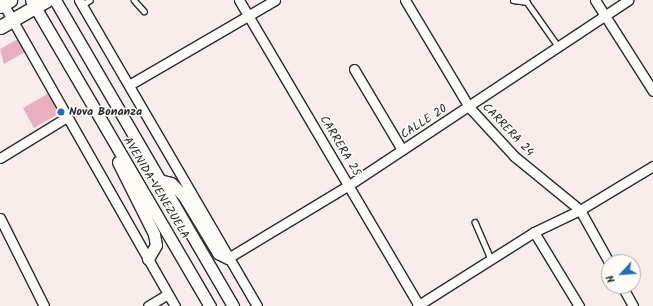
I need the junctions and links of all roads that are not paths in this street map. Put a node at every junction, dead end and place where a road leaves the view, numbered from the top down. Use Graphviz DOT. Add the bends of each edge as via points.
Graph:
graph roads {
  1 [pos="47,0"];
  2 [pos="55,0"];
  3 [pos="134,0"];
  4 [pos="239,0"];
  5 [pos="275,0"];
  6 [pos="405,0"];
  7 [pos="513,0"];
  8 [pos="595,0"];
  9 [pos="628,0"];
  10 [pos="83,2"];
  11 [pos="3,3"];
  12 [pos="33,4"];
  13 [pos="144,11"];
  14 [pos="604,15"];
  15 [pos="248,16"];
  16 [pos="13,19"];
  17 [pos="0,27"];
  18 [pos="558,46"];
  19 [pos="354,69"];
  20 [pos="129,86"];
  21 [pos="653,91"];
  22 [pos="469,107"];
  23 [pos="67,117"];
  24 [pos="107,132"];
  25 [pos="402,150"];
  26 [pos="0,158"];
  27 [pos="653,166"];
  28 [pos="159,180"];
  29 [pos="349,185"];
  30 [pos="580,210"];
  31 [pos="0,218"];
  32 [pos="475,222"];
  33 [pos="534,232"];
  34 [pos="605,254"];
  35 [pos="228,258"];
  36 [pos="148,259"];
  37 [pos="491,260"];
  38 [pos="168,294"];
  39 [pos="626,294"];
  40 [pos="44,306"];
  41 [pos="148,306"];
  42 [pos="175,306"];
  43 [pos="210,306"];
  44 [pos="233,306"];
  45 [pos="257,306"];
  46 [pos="418,306"];
  47 [pos="579,306"];
  48 [pos="633,306"];
  1 -- 12 [label="main road"];
  2 -- 28 [label="street, AVENIDA VENEZUELA"];
  3 -- 13 [label="lane"];
  4 -- 15 [label="street, CARRERA 25"];
  5 -- 15 [label="street"];
  6 -- 22 [label="street, CARRERA 24"];
  7 -- 18 [label="lane" via="527,2"];
  8 -- 14 [label="street"];
  9 -- 14 [label="street, CALLE 20"];
  10 -- 20 [label="street"];
  11 -- 16 [label="street"];
  12 -- 16 [label="main road"];
  12 -- 24 [label="street, AVENIDA VENEZUELA"];
  14 -- 18 [label="street, CALLE 20"];
  14 -- 21 [label="street"];
  15 -- 20 [label="street"];
  15 -- 29 [label="street, CARRERA 25"];
  16 -- 17 [label="main road"];
  16 -- 23 [label="street"];
  18 -- 22 [label="street, CALLE 20"];
  19 -- 25 [label="street"];
  20 -- 35 [label="street"];
  22 -- 25 [label="street, CALLE 20"];
  22 -- 30 [label="street, CARRERA 24" via="514,156"];
  23 -- 26 [label="street"];
  23 -- 36 [label="street"];
  24 -- 36 [label="street" via="125,178 154,234 156,245"];
  24 -- 43 [label="street, AVENIDA VENEZUELA"];
  25 -- 29 [label="street, CALLE 20"];
  27 -- 30 [label="street"];
  28 -- 35 [label="street" via="171,182 183,195 218,253"];
  28 -- 44 [label="street, AVENIDA VENEZUELA"];
  29 -- 35 [label="street, CALLE 20"];
  29 -- 46 [label="street, CARRERA 25"];
  30 -- 33 [label="street"];
  30 -- 34 [label="street, CARRERA 24"];
  31 -- 40 [label="street"];
  32 -- 37 [label="lane"];
  33 -- 37 [label="street"];
  33 -- 47 [label="street"];
  35 -- 45 [label="street"];
  36 -- 38 [label="street"];
  37 -- 46 [label="street"];
  38 -- 41 [label="street"];
  38 -- 42 [label="street"];
  39 -- 48 [label="street"];
}
